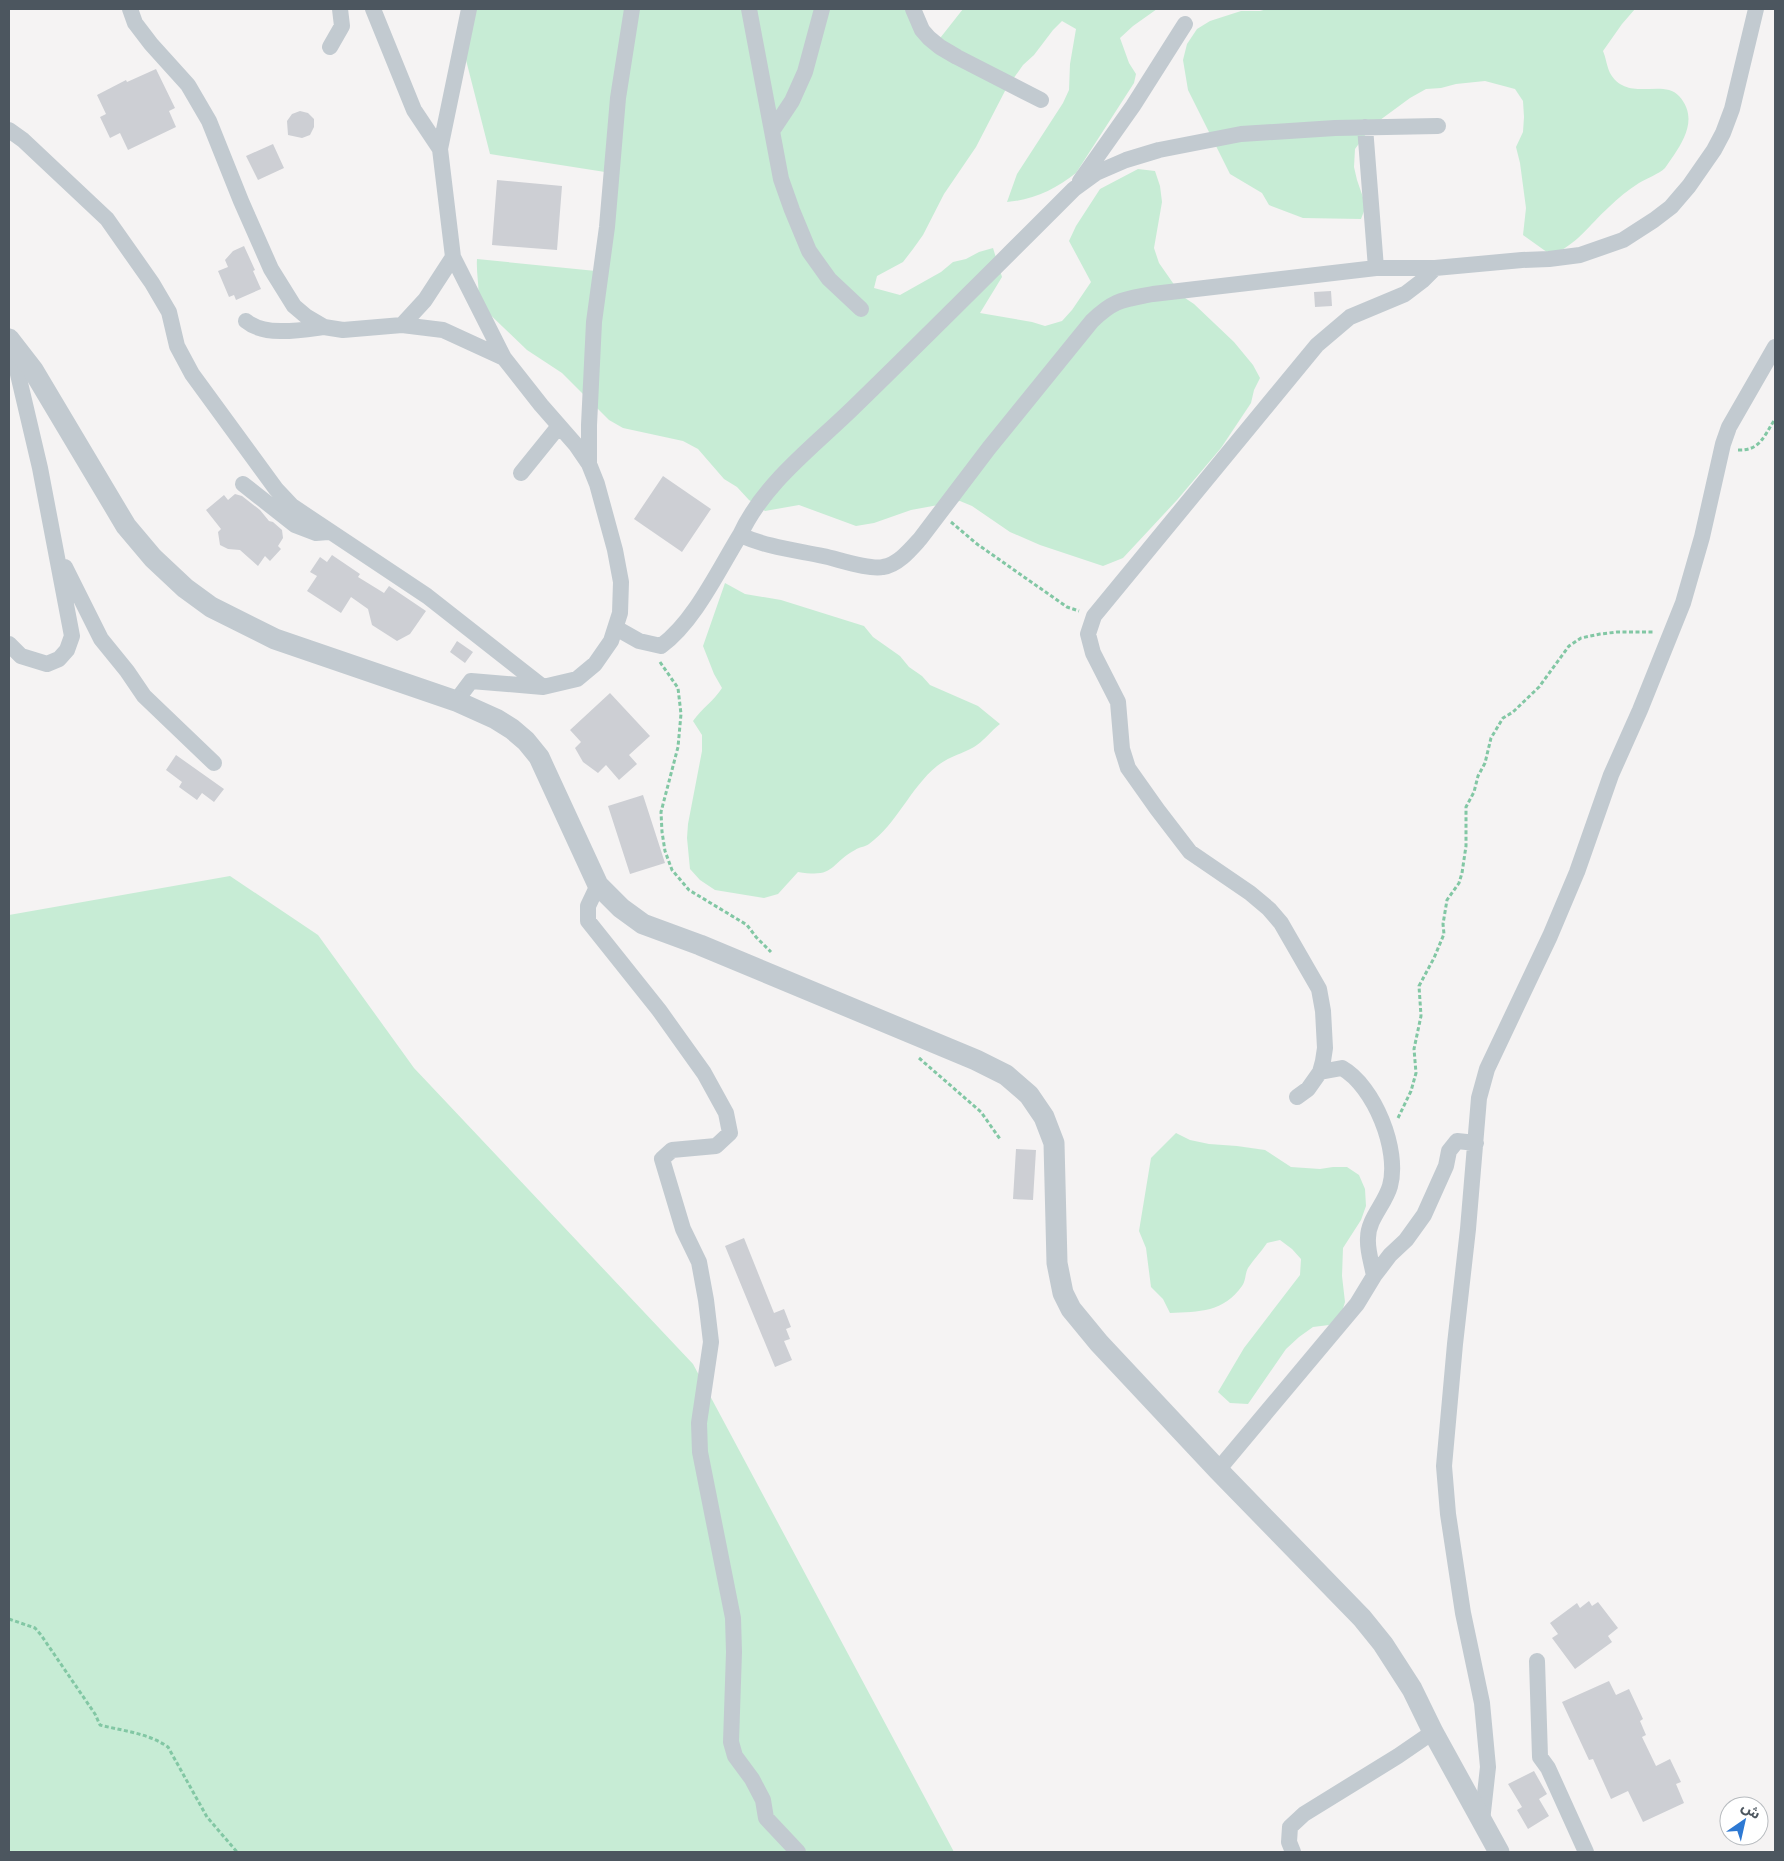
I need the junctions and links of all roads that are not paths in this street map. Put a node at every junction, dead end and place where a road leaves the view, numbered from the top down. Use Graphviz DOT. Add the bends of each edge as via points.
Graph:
graph roads {
  1 [pos="130,9"];
  2 [pos="340,9"];
  3 [pos="373,9"];
  4 [pos="468,9"];
  5 [pos="632,9"];
  6 [pos="749,9"];
  7 [pos="822,9"];
  8 [pos="913,9"];
  9 [pos="1756,9"];
  10 [pos="1185,24"];
  11 [pos="330,48"];
  12 [pos="1041,100"];
  13 [pos="1438,126"];
  14 [pos="1365,127"];
  15 [pos="9,130"];
  16 [pos="772,131"];
  17 [pos="440,149"];
  18 [pos="1074,189"];
  19 [pos="453,257"];
  20 [pos="1376,268"];
  21 [pos="1435,268"];
  22 [pos="861,309"];
  23 [pos="246,321"];
  24 [pos="402,325"];
  25 [pos="324,327"];
  26 [pos="13,344"];
  27 [pos="1775,347"];
  28 [pos="504,358"];
  29 [pos="559,426"];
  30 [pos="589,464"];
  31 [pos="521,473"];
  32 [pos="243,484"];
  33 [pos="330,532"];
  34 [pos="740,535"];
  35 [pos="56,547"];
  36 [pos="616,628"];
  37 [pos="9,644"];
  38 [pos="543,687"];
  39 [pos="456,701"];
  40 [pos="214,763"];
  41 [pos="598,885"];
  42 [pos="1320,1072"];
  43 [pos="1297,1096"];
  44 [pos="1476,1142"];
  45 [pos="1374,1276"];
  46 [pos="1218,1470"];
  47 [pos="1537,1661"];
  48 [pos="1433,1732"];
  49 [pos="1482,1821"];
  50 [pos="798,1852"];
  51 [pos="1293,1852"];
  52 [pos="1499,1852"];
  53 [pos="1586,1852"];
  1 -- 25 [label="street" via="135,23 188,85 209,121 241,201 283,289 294,306"];
  2 -- 11 [label="street" via="342,26"];
  3 -- 17 [label="street" via="414,110"];
  4 -- 17 [label="street"];
  5 -- 30 [label="street" via="618,98 607,227 594,322"];
  6 -- 16 [label="street"];
  7 -- 16 [label="street" via="805,72 792,101"];
  8 -- 12 [label="street" via="922,30 940,47"];
  9 -- 21 [label="street" via="1732,109 1723,133 1690,186 1671,207 1623,240 1580,255"];
  10 -- 18 [label="street" via="1133,106"];
  13 -- 14 [label="street"];
  14 -- 18 [label="street" via="1241,134 1159,150 1104,170"];
  14 -- 20 [label="street"];
  15 -- 33 [label="street" via="107,219 169,312 177,346 215,408 292,506"];
  16 -- 22 [label="street" via="782,179 809,251 829,278"];
  17 -- 19 [label="street"];
  18 -- 34 [label="street" via="784,472 764,496"];
  19 -- 24 [label="street" via="425,300"];
  19 -- 28 [label="street"];
  20 -- 21 [label="street"];
  20 -- 34 [label="street" via="1153,294 1124,299 1109,306 1070,348 920,539 896,562 883,567 848,562 756,542"];
  21 -- 42 [label="street" via="1405,294 1350,317 1317,345 1094,616 1088,634 1093,653 1118,702 1122,749 1128,768 1190,852 1269,909 1281,923 1319,989 1325,1048"];
  23 -- 25 [label="street" via="252,326 284,331"];
  24 -- 25 [label="street" via="362,330"];
  24 -- 28 [label="street" via="443,330"];
  26 -- 35 [label="street"];
  26 -- 39 [label="street" via="33,370 126,526 153,558 186,588 211,608 275,638"];
  27 -- 44 [label="street" via="1723,444 1683,602 1611,775 1567,896 1487,1069 1479,1098"];
  28 -- 29 [label="street"];
  29 -- 30 [label="street"];
  29 -- 31 [label="street"];
  30 -- 36 [label="street" via="615,550 621,582"];
  32 -- 33 [label="street" via="295,525 316,533"];
  33 -- 38 [label="street" via="427,596"];
  34 -- 36 [label="street" via="688,620 670,639 660,646"];
  35 -- 37 [label="street" via="72,636 67,650 59,659 47,664 21,656"];
  35 -- 40 [label="street" via="101,639 144,696"];
  36 -- 38 [label="street" via="595,664 577,679"];
  38 -- 39 [label="street" via="471,681"];
  39 -- 41 [label="street" via="512,729 539,757"];
  41 -- 46 [label="street" via="643,924 976,1060 1006,1075 1029,1095 1044,1117 1054,1143 1057,1263 1063,1293 1071,1309"];
  41 -- 50 [label="street" via="588,906 588,921 659,1010 704,1073 726,1113 730,1133 716,1146 672,1150 662,1159 683,1229 699,1262 707,1308 711,1342 699,1423 700,1452 732,1618 731,1742 762,1800 766,1818"];
  42 -- 43 [label="street" via="1308,1089"];
  42 -- 45 [label="street" via="1342,1068 1352,1073 1387,1131 1392,1158 1390,1186 1367,1238"];
  44 -- 45 [label="street" via="1457,1141 1449,1151 1446,1166 1424,1215"];
  44 -- 49 [label="street" via="1444,1466 1463,1613 1482,1703 1488,1767"];
  45 -- 46 [label="street" via="1358,1304"];
  46 -- 48 [label="street" via="1384,1644 1412,1689"];
  47 -- 53 [label="street" via="1540,1757"];
  48 -- 49 [label="street"];
  48 -- 51 [label="street" via="1304,1814 1290,1827 1289,1842"];
  49 -- 52 [label="street"];
}
